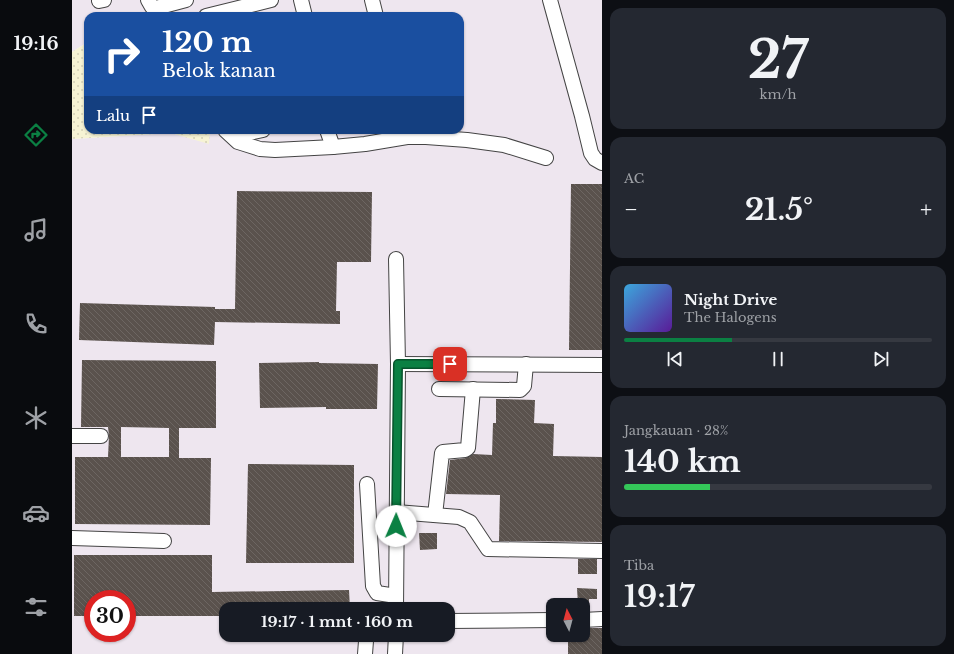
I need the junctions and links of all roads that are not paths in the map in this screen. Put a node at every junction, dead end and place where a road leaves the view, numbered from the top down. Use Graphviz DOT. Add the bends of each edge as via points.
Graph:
graph roads {
  1 [pos="148,0"];
  2 [pos="186,0"];
  3 [pos="271,0"];
  4 [pos="301,0"];
  5 [pos="372,0"];
  6 [pos="550,0"];
  7 [pos="224,12"];
  8 [pos="304,12"];
  9 [pos="375,12"];
  10 [pos="228,134"];
  11 [pos="328,134"];
  12 [pos="406,134"];
  13 [pos="245,137"];
  14 [pos="332,147"];
  15 [pos="546,158"];
  16 [pos="602,164"];
  17 [pos="396,259"];
  18 [pos="398,364"];
  19 [pos="526,364"];
  20 [pos="602,365"];
  21 [pos="439,390"];
  22 [pos="472,390"];
  23 [pos="72,436"];
  24 [pos="101,436"];
  25 [pos="367,484"];
  26 [pos="396,512"];
  27 [pos="435,515"];
  28 [pos="72,538"];
  29 [pos="164,541"];
  30 [pos="602,552"];
  31 [pos="396,602"];
  32 [pos="602,619"];
  33 [pos="546,620"];
  34 [pos="590,620"];
  35 [pos="455,621"];
  36 [pos="396,642"];
  37 [pos="395,654"];
  1 -- 2 [label="street" via="152,7 156,8"];
  3 -- 7 [label="street"];
  4 -- 8 [label="street"];
  5 -- 9 [label="street"];
  6 -- 16 [label="street" via="591,153"];
  10 -- 13 [label="street" via="238,142"];
  11 -- 14 [label="street"];
  12 -- 14 [label="street"];
  12 -- 15 [label="street" via="504,145"];
  13 -- 14 [label="street" via="260,149"];
  17 -- 18 [label="street"];
  18 -- 19 [label="street"];
  18 -- 26 [label="street"];
  19 -- 20 [label="street"];
  19 -- 22 [label="street" via="524,386 520,390"];
  21 -- 22 [label="street"];
  22 -- 27 [label="street" via="468,448 442,453"];
  23 -- 24 [label="street"];
  25 -- 31 [label="street" via="373,586 377,593"];
  26 -- 27 [label="street"];
  26 -- 31 [label="street"];
  27 -- 30 [label="street" via="458,516 470,522 488,549"];
  28 -- 29 [label="street"];
  32 -- 34 [label="street"];
  33 -- 35 [label="street"];
  36 -- 37 [label="street"];
}
